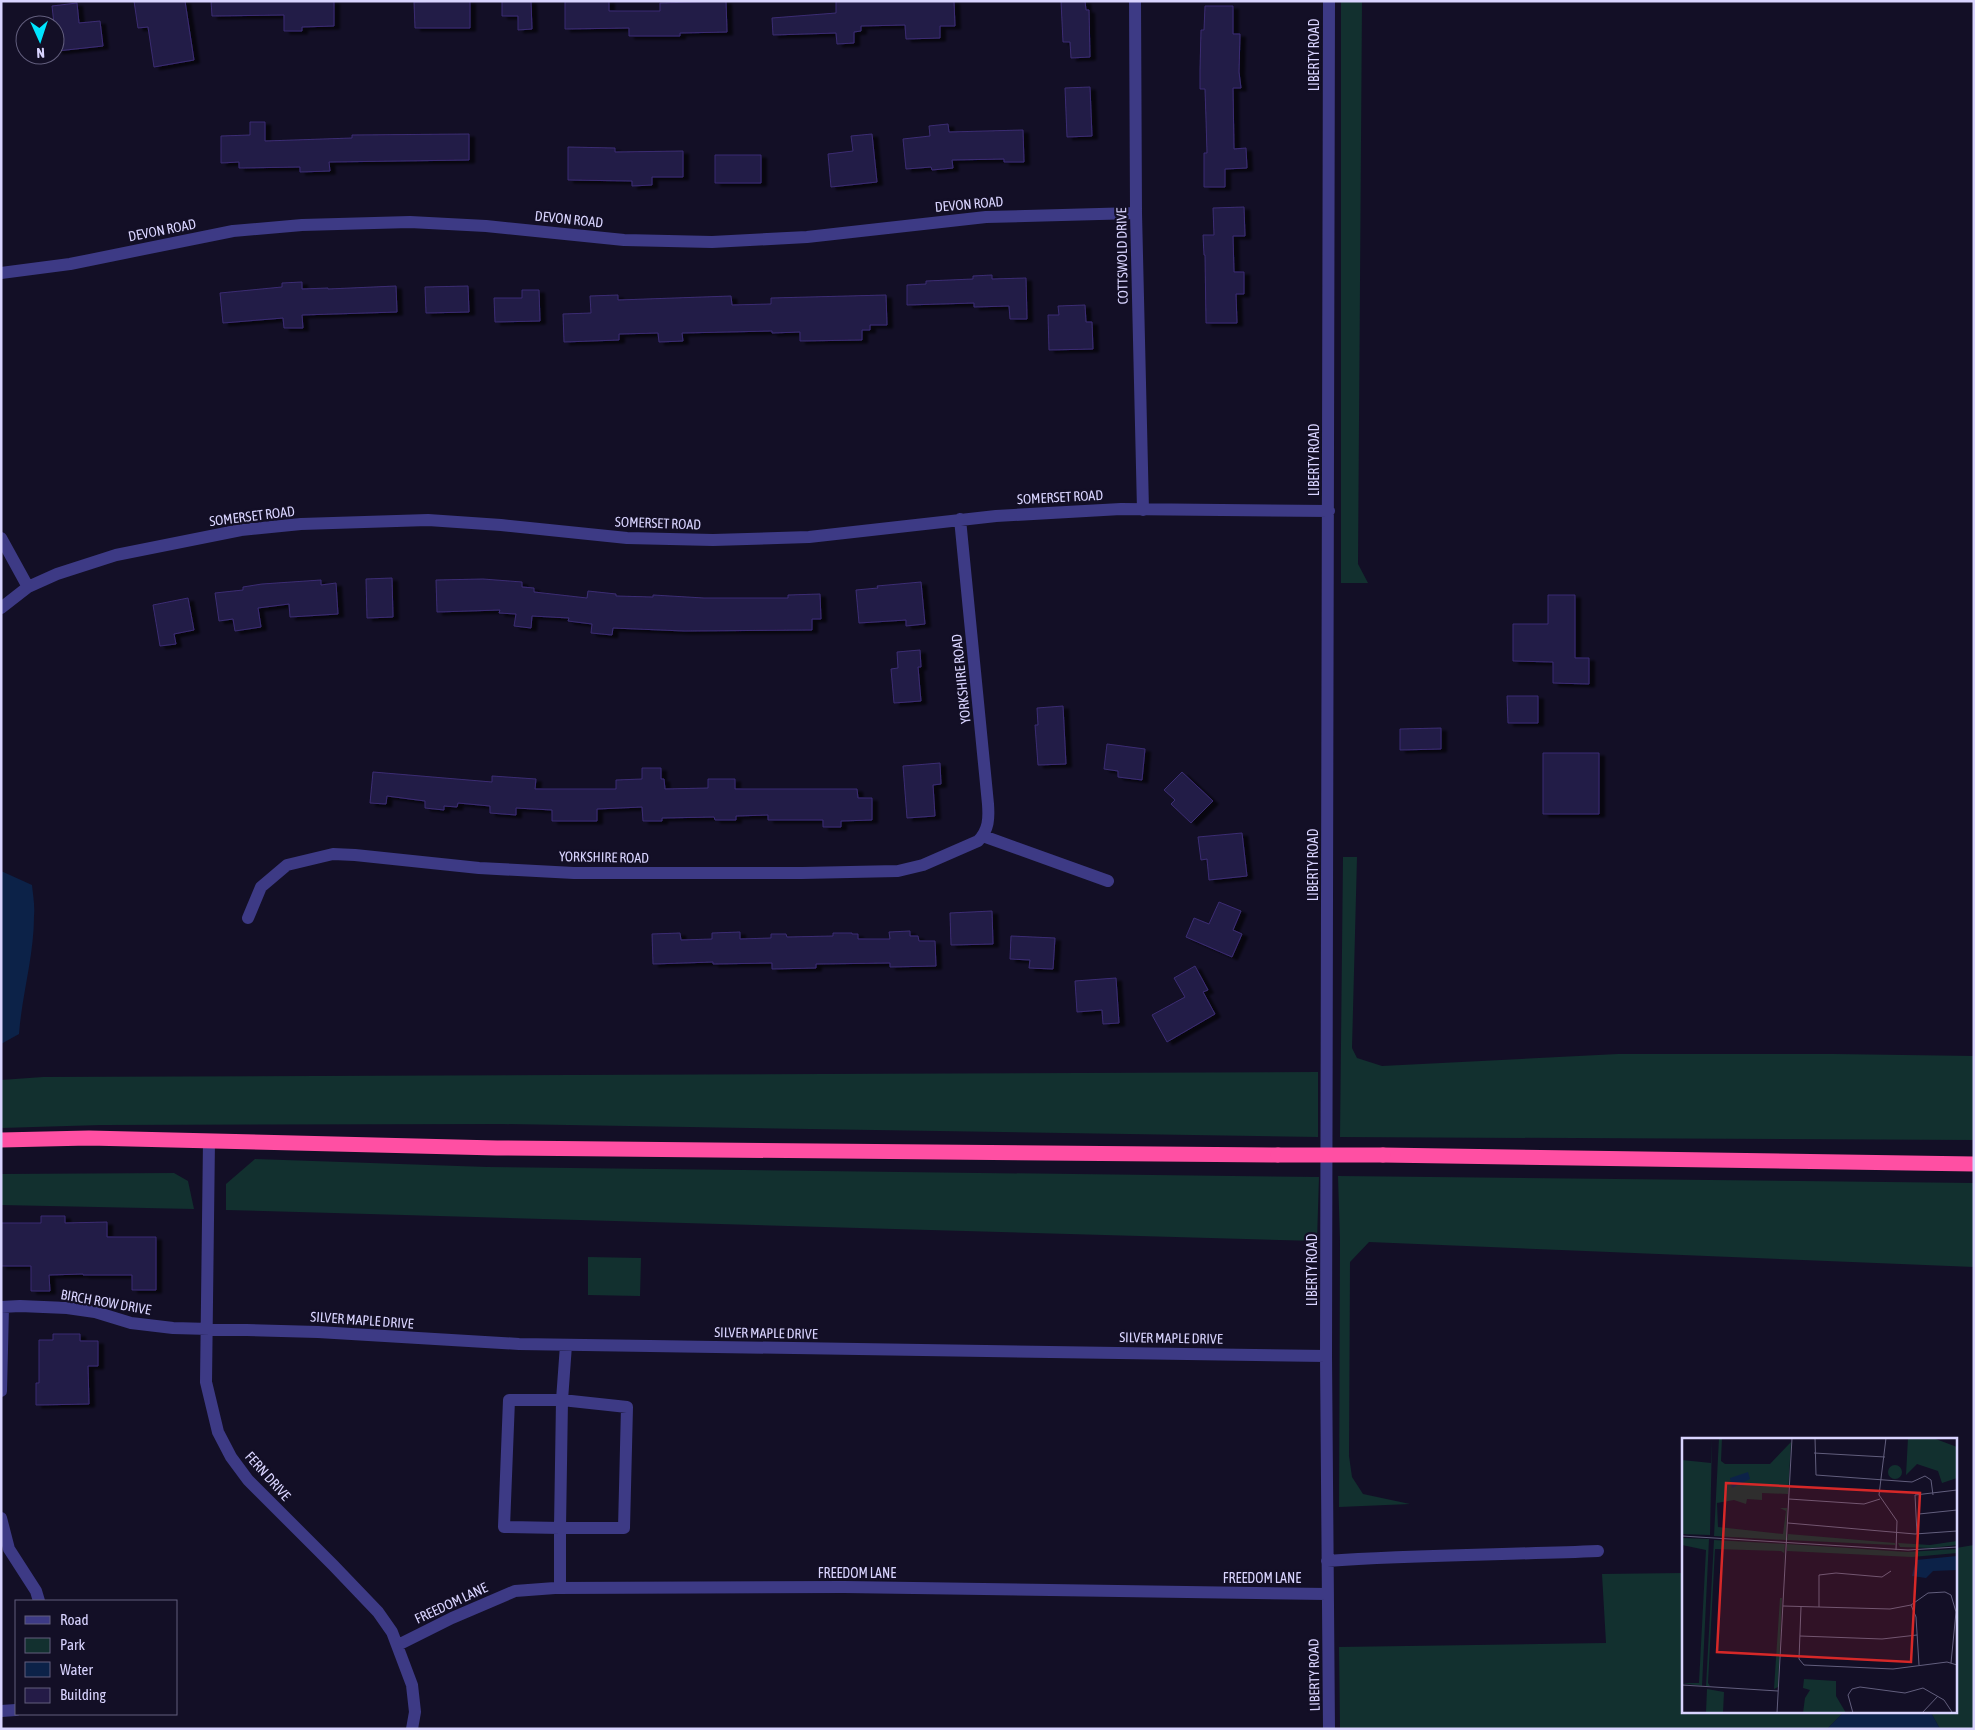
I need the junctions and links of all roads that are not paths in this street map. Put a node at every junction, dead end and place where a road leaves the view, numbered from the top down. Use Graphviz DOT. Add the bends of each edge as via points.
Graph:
graph roads {
  1 [pos="1135,1"];
  2 [pos="1329,1"];
  3 [pos="1136,213"];
  4 [pos="1,273"];
  5 [pos="1143,510"];
  6 [pos="1329,511"];
  7 [pos="960,519"];
  8 [pos="1,538"];
  9 [pos="28,587"];
  10 [pos="1,608"];
  11 [pos="983,836"];
  12 [pos="1108,881"];
  13 [pos="248,918"];
  14 [pos="1,1140"];
  15 [pos="209,1140"];
  16 [pos="1974,1164"];
  17 [pos="2,1307"];
  18 [pos="206,1328"];
  19 [pos="566,1345"];
  20 [pos="1326,1356"];
  21 [pos="1,1391"];
  22 [pos="562,1400"];
  23 [pos="1,1518"];
  24 [pos="560,1528"];
  25 [pos="1598,1551"];
  26 [pos="1327,1560"];
  27 [pos="560,1588"];
  28 [pos="1327,1594"];
  29 [pos="38,1600"];
  30 [pos="398,1645"];
  31 [pos="15,1710"];
  32 [pos="1,1711"];
  33 [pos="412,1729"];
  34 [pos="1329,1729"];
  1 -- 3 [label="street, COTTSWOLD DRIVE"];
  2 -- 6 [label="street, LIBERTY ROAD"];
  3 -- 4 [label="street, DEVON ROAD" via="986,217 807,238 712,242 624,240 486,226 419,223 302,225 233,231 70,264"];
  3 -- 5 [label="street, COTTSWOLD DRIVE"];
  5 -- 6 [label="street, SOMERSET ROAD"];
  5 -- 7 [label="street, SOMERSET ROAD"];
  6 -- 20 [label="street, LIBERTY ROAD"];
  7 -- 9 [label="street, SOMERSET ROAD" via="808,536 714,540 627,538 428,520 301,524 241,530 116,555"];
  7 -- 11 [label="street, YORKSHIRE ROAD" via="988,804 989,821"];
  8 -- 9 [label="street"];
  9 -- 10 [label="street, SOMERSET ROAD"];
  11 -- 12 [label="street"];
  11 -- 13 [label="street, YORKSHIRE ROAD" via="923,865 898,871 574,873 333,854 286,865 261,887"];
  14 -- 15 [label="highway"];
  15 -- 16 [label="highway, bridge" via="497,1148 1383,1155"];
  15 -- 18 [label="street, FERN DRIVE"];
  17 -- 18 [label="street, BIRCH ROW DRIVE" via="66,1308 173,1328"];
  17 -- 21 [label="street"];
  18 -- 19 [label="street, SILVER MAPLE DRIVE"];
  18 -- 30 [label="street, FERN DRIVE" via="206,1382 218,1432 231,1458 248,1480 378,1612"];
  19 -- 20 [label="street, SILVER MAPLE DRIVE"];
  19 -- 22 [label="street"];
  20 -- 26 [label="street, LIBERTY ROAD"];
  22 -- 24 [label="street"];
  22 -- 24 [label="street" via="509,1400 504,1527"];
  22 -- 24 [label="street" via="627,1406 627,1428 624,1528"];
  23 -- 29 [label="street" via="9,1549 36,1591"];
  24 -- 27 [label="street"];
  25 -- 26 [label="street"];
  26 -- 28 [label="street, LIBERTY ROAD"];
  27 -- 28 [label="street, FREEDOM LANE" via="844,1587"];
  27 -- 30 [label="street, FREEDOM LANE" via="515,1591"];
  28 -- 34 [label="street, LIBERTY ROAD"];
  30 -- 33 [label="street, FERN DRIVE" via="412,1684 415,1712"];
  31 -- 32 [label="street"];
}
